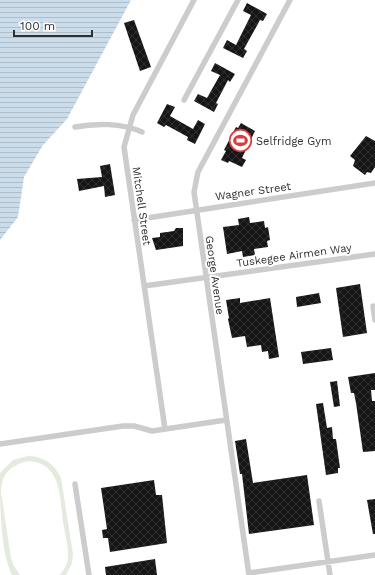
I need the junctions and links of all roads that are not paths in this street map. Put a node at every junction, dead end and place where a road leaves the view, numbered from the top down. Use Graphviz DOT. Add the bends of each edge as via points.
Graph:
graph roads {
  1 [pos="194,0"];
  2 [pos="238,0"];
  3 [pos="290,0"];
  4 [pos="184,100"];
  5 [pos="75,127"];
  6 [pos="129,127"];
  7 [pos="142,132"];
  8 [pos="375,183"];
  9 [pos="195,210"];
  10 [pos="134,220"];
  11 [pos="375,254"];
  12 [pos="205,278"];
  13 [pos="144,286"];
  14 [pos="373,306"];
  15 [pos="375,319"];
  16 [pos="226,420"];
  17 [pos="165,430"];
  18 [pos="0,444"];
  19 [pos="75,484"];
  20 [pos="319,501"];
  21 [pos="375,555"];
  22 [pos="328,562"];
  23 [pos="249,574"];
  24 [pos="88,575"];
  25 [pos="330,575"];
  1 -- 6 [label="street, Mitchell Street"];
  2 -- 4 [label="street"];
  3 -- 9 [label="street, George Avenue" via="198,172 194,192"];
  5 -- 6 [label="street"];
  6 -- 7 [label="street"];
  6 -- 10 [label="street, Mitchell Street" via="124,147"];
  8 -- 9 [label="street, Wagner Street"];
  9 -- 10 [label="street, Wagner Street"];
  9 -- 12 [label="street, George Avenue"];
  10 -- 13 [label="street, Mitchell Street"];
  11 -- 12 [label="street, Tuskegee Airmen Way"];
  12 -- 13 [label="street, Tuskegee Airmen Way"];
  12 -- 16 [label="street, George Avenue"];
  13 -- 17 [label="street, Mitchell Street"];
  14 -- 15 [label="street"];
  16 -- 17 [label="street"];
  16 -- 23 [label="street, George Avenue"];
  17 -- 18 [label="street" via="152,431 123,426"];
  19 -- 24 [label="street"];
  20 -- 22 [label="street"];
  21 -- 22 [label="street"];
  22 -- 23 [label="street"];
  22 -- 25 [label="street"];
}
